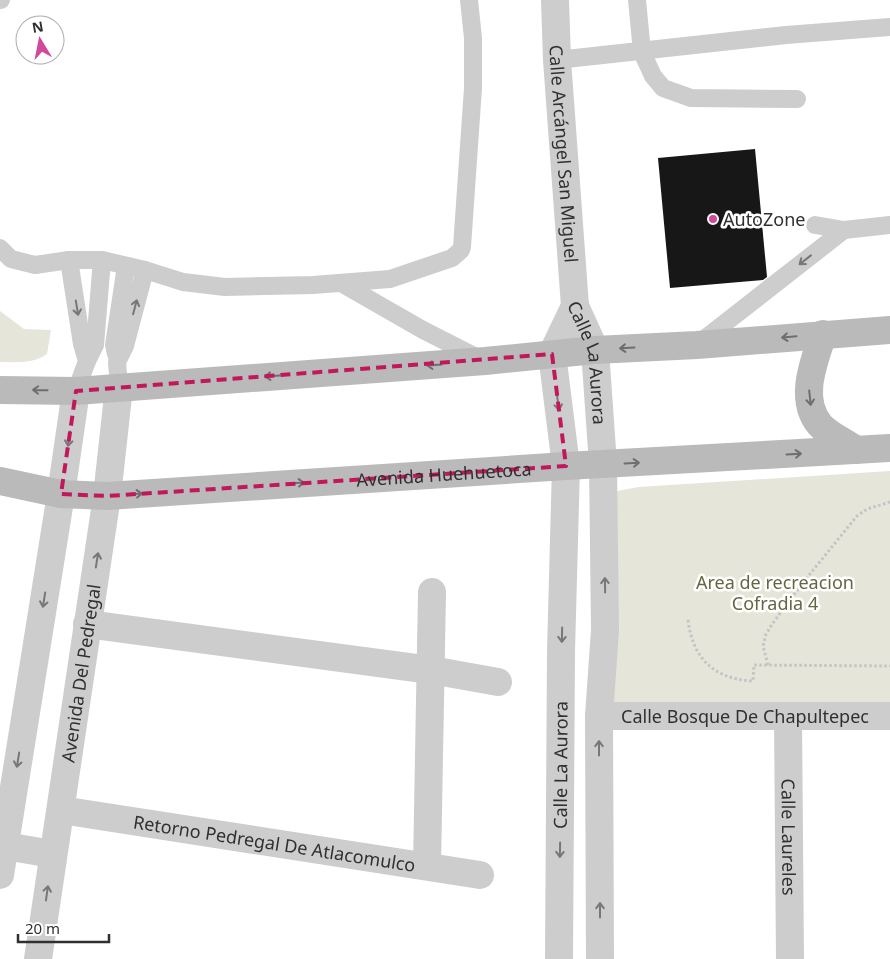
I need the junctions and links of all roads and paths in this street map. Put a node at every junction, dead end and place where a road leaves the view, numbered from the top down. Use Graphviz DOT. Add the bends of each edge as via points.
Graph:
graph roads {
  1 [pos="470,0"];
  2 [pos="555,0"];
  3 [pos="637,0"];
  4 [pos="890,27"];
  5 [pos="642,52"];
  6 [pos="557,60"];
  7 [pos="797,99"];
  8 [pos="815,225"];
  9 [pos="890,225"];
  10 [pos="844,230"];
  11 [pos="0,248"];
  12 [pos="69,260"];
  13 [pos="102,260"];
  14 [pos="126,266"];
  15 [pos="145,270"];
  16 [pos="341,283"];
  17 [pos="574,306"];
  18 [pos="890,330"];
  19 [pos="823,334"];
  20 [pos="697,345"];
  21 [pos="595,350"];
  22 [pos="552,354"];
  23 [pos="87,361"];
  24 [pos="485,361"];
  25 [pos="118,374"];
  26 [pos="0,390"];
  27 [pos="76,391"];
  28 [pos="890,448"];
  29 [pos="856,450"];
  30 [pos="603,464"];
  31 [pos="566,466"];
  32 [pos="0,481"];
  33 [pos="61,494"];
  34 [pos="107,496"];
  35 [pos="890,502"];
  36 [pos="432,592"];
  37 [pos="688,620"];
  38 [pos="87,624"];
  39 [pos="768,665"];
  40 [pos="890,666"];
  41 [pos="431,670"];
  42 [pos="498,682"];
  43 [pos="600,716"];
  44 [pos="788,716"];
  45 [pos="890,716"];
  46 [pos="60,810"];
  47 [pos="2,846"];
  48 [pos="52,854"];
  49 [pos="427,866"];
  50 [pos="0,875"];
  51 [pos="480,875"];
  52 [pos="38,959"];
  53 [pos="559,959"];
  54 [pos="600,959"];
  55 [pos="790,959"];
  1 -- 16 [label="lane" via="473,88 461,250 452,258 390,279"];
  2 -- 6 [label="street, Calle Arcángel San Miguel"];
  3 -- 5 [label="lane"];
  4 -- 5 [label="lane"];
  5 -- 6 [label="lane"];
  5 -- 7 [label="lane" via="653,76 663,88 691,98"];
  6 -- 17 [label="street, Calle Arcángel San Miguel"];
  8 -- 10 [label="lane"];
  9 -- 10 [label="lane"];
  10 -- 20 [label="lane, one-way"];
  11 -- 12 [label="lane" via="11,259 35,265"];
  12 -- 13 [label="lane"];
  12 -- 23 [label="lane, one-way"];
  13 -- 14 [label="lane"];
  13 -- 23 [label="lane" via="95,345"];
  14 -- 15 [label="lane"];
  14 -- 25 [label="lane" via="114,345"];
  15 -- 16 [label="lane" via="182,282 225,287"];
  25 -- 15 [label="lane, one-way"];
  16 -- 24 [label="lane"];
  17 -- 21 [label="street, Calle La Aurora"];
  17 -- 22 [label="street, Calle La Aurora"];
  18 -- 19 [label="main road"];
  19 -- 20 [label="main road, one-way"];
  19 -- 29 [label="main road, one-way" via="811,373 809,396 812,412 821,425"];
  20 -- 21 [label="main road, one-way"];
  21 -- 22 [label="main road"];
  21 -- 30 [label="street, Calle La Aurora"];
  22 -- 24 [label="main road"];
  22 -- 31 [label="street, Calle La Aurora, one-way"];
  23 -- 27 [label="lane"];
  24 -- 25 [label="main road, one-way"];
  25 -- 27 [label="main road"];
  25 -- 34 [label="street, Avenida Del Pedregal"];
  27 -- 26 [label="main road, one-way"];
  27 -- 33 [label="street, one-way"];
  28 -- 29 [label="main road, Avenida Huehuetoca"];
  30 -- 29 [label="main road, Avenida Huehuetoca, one-way"];
  30 -- 31 [label="main road, Avenida Huehuetoca"];
  43 -- 30 [label="street, Calle La Aurora, one-way" via="606,630"];
  34 -- 31 [label="main road, Avenida Huehuetoca, one-way"];
  31 -- 53 [label="street, Calle La Aurora, one-way"];
  32 -- 33 [label="main road, Avenida Huehuetoca"];
  33 -- 34 [label="main road, Avenida Huehuetoca"];
  33 -- 47 [label="street, one-way"];
  38 -- 34 [label="street, Avenida Del Pedregal, one-way"];
  35 -- 39 [label="path" via="867,509 857,516 791,598 766,634 763,646"];
  36 -- 41 [label="street, Retorno Pedregal De Atlacomulco"];
  37 -- 39 [label="path" via="698,655 719,673 753,681 754,665"];
  38 -- 41 [label="street"];
  38 -- 46 [label="street, Avenida Del Pedregal"];
  39 -- 40 [label="path"];
  41 -- 42 [label="street"];
  41 -- 49 [label="street, Retorno Pedregal De Atlacomulco"];
  43 -- 44 [label="street, Calle Bosque De Chapultepec"];
  54 -- 43 [label="street, Calle La Aurora, one-way"];
  44 -- 45 [label="street, Calle Bosque De Chapultepec"];
  44 -- 55 [label="street, Calle Laureles"];
  46 -- 48 [label="street, Avenida Del Pedregal"];
  46 -- 49 [label="street, Retorno Pedregal De Atlacomulco"];
  47 -- 48 [label="street"];
  47 -- 50 [label="street"];
  52 -- 48 [label="street, Avenida Del Pedregal, one-way"];
  49 -- 51 [label="street"];
}
